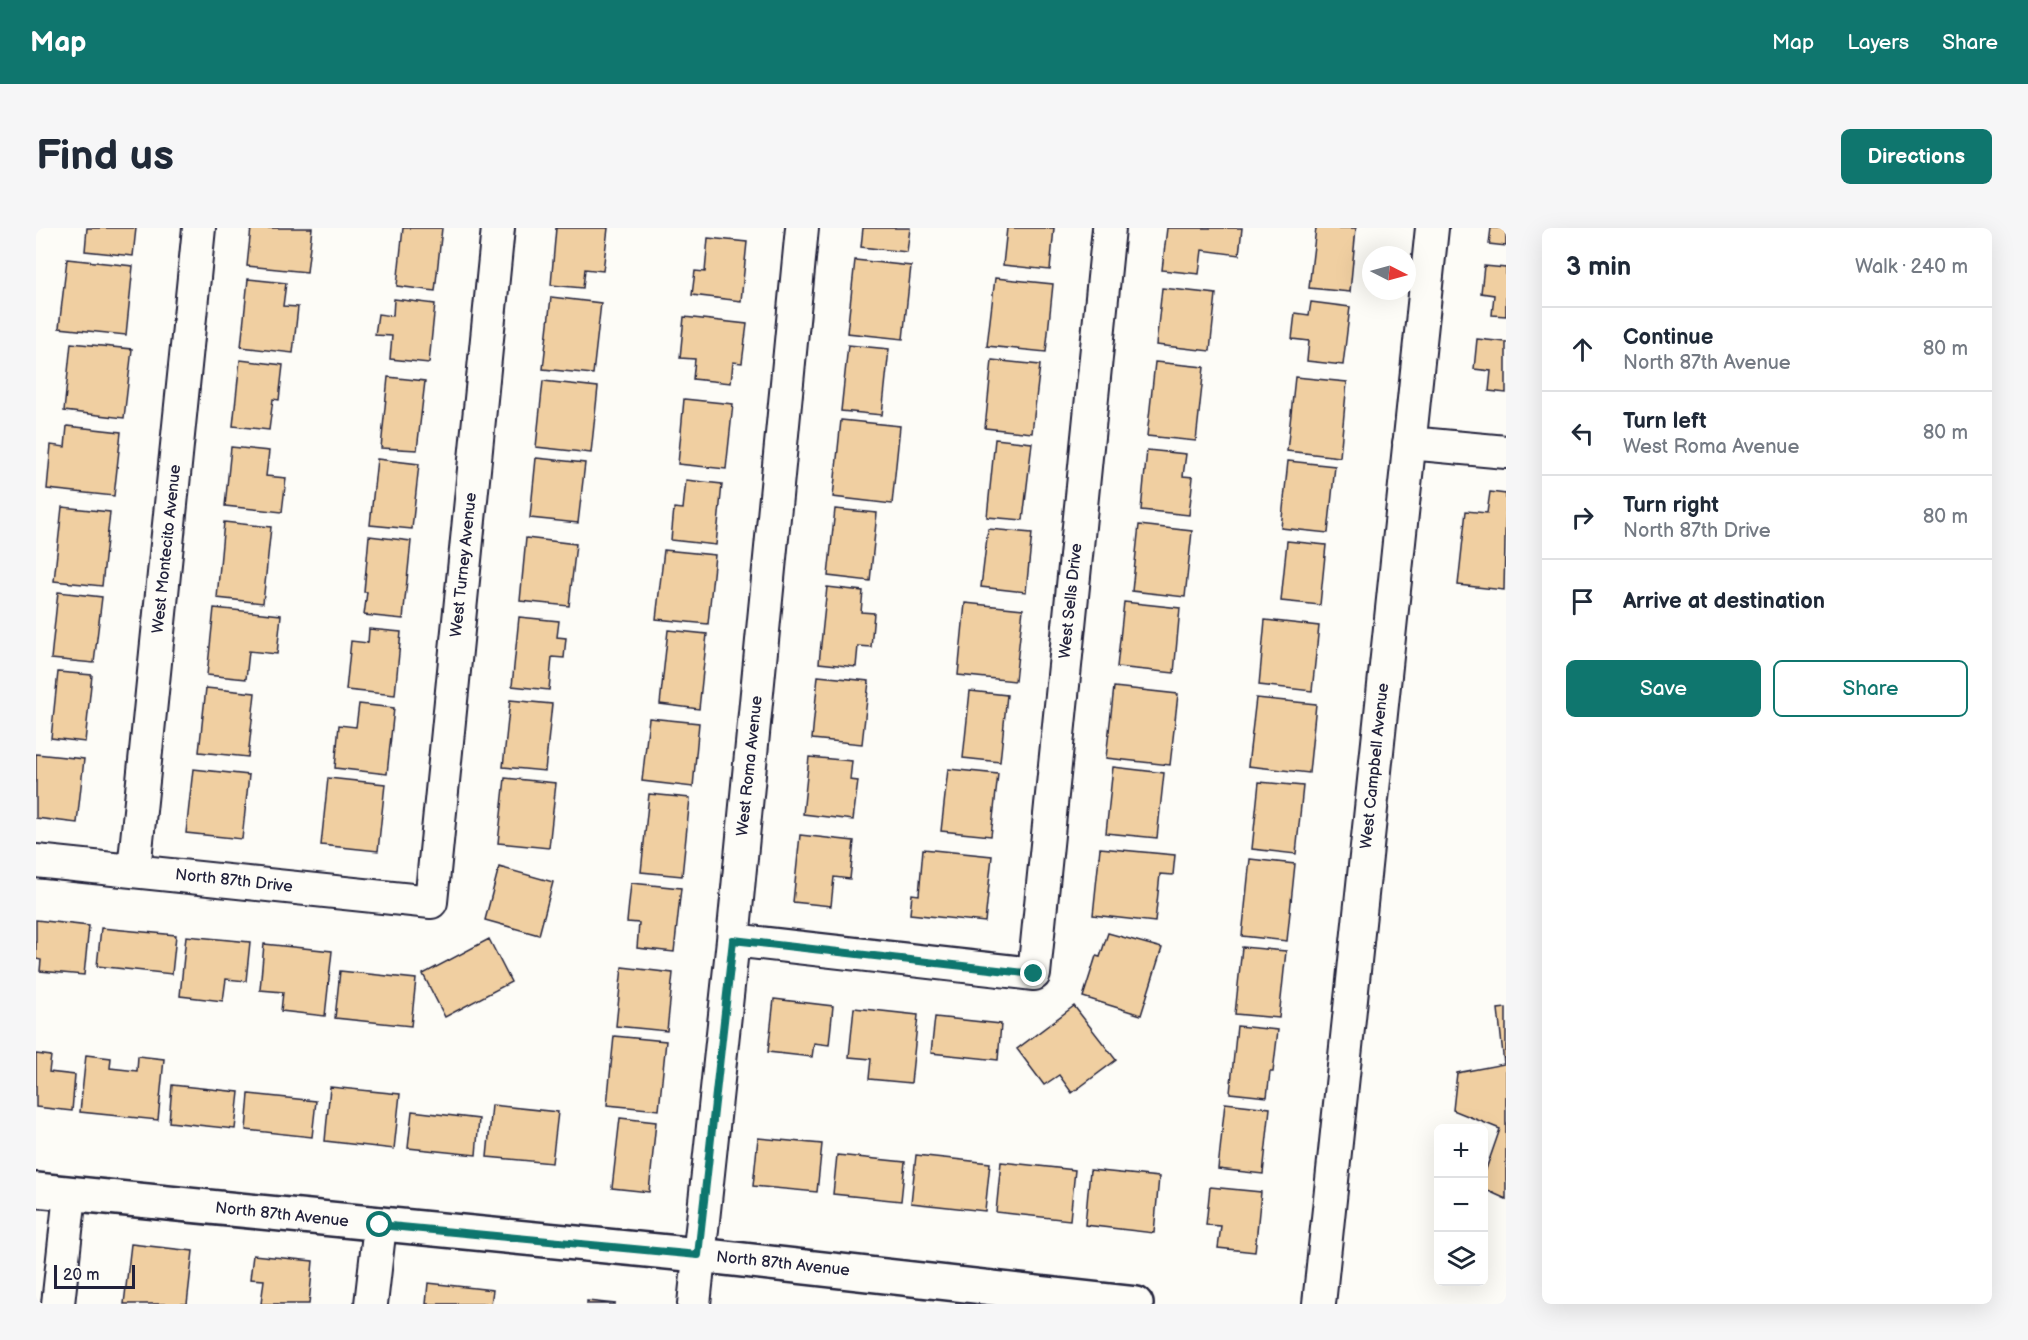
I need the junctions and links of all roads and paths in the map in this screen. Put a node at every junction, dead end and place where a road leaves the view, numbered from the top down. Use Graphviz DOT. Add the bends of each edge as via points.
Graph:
graph roads {
  1 [pos="199,228"];
  2 [pos="498,228"];
  3 [pos="802,228"];
  4 [pos="1109,228"];
  5 [pos="1432,228"];
  6 [pos="1409,443"];
  7 [pos="1506,452"];
  8 [pos="36,861"];
  9 [pos="134,870"];
  10 [pos="431,902"];
  11 [pos="733,940"];
  12 [pos="36,1190"];
  13 [pos="70,1194"];
  14 [pos="380,1225"];
  15 [pos="698,1255"];
  16 [pos="58,1304"];
  17 [pos="371,1304"];
  18 [pos="694,1304"];
  19 [pos="1136,1304"];
  20 [pos="1319,1304"];
  1 -- 9 [label="street, West Montecito Avenue"];
  2 -- 10 [label="street, West Turney Avenue"];
  3 -- 11 [label="street, West Roma Avenue"];
  4 -- 11 [label="street, West Sells Drive" via="1034,974"];
  5 -- 6 [label="street, West Campbell Avenue"];
  6 -- 7 [label="street"];
  6 -- 20 [label="street, West Campbell Avenue"];
  8 -- 9 [label="street, North 87th Drive"];
  9 -- 10 [label="street, North 87th Drive"];
  11 -- 15 [label="street, West Roma Avenue"];
  12 -- 13 [label="street, North 87th Avenue"];
  13 -- 14 [label="street, North 87th Avenue"];
  13 -- 16 [label="street"];
  14 -- 15 [label="street, North 87th Avenue"];
  14 -- 17 [label="street"];
  15 -- 18 [label="street, West Roma Avenue"];
  15 -- 19 [label="street, North 87th Avenue"];
}
